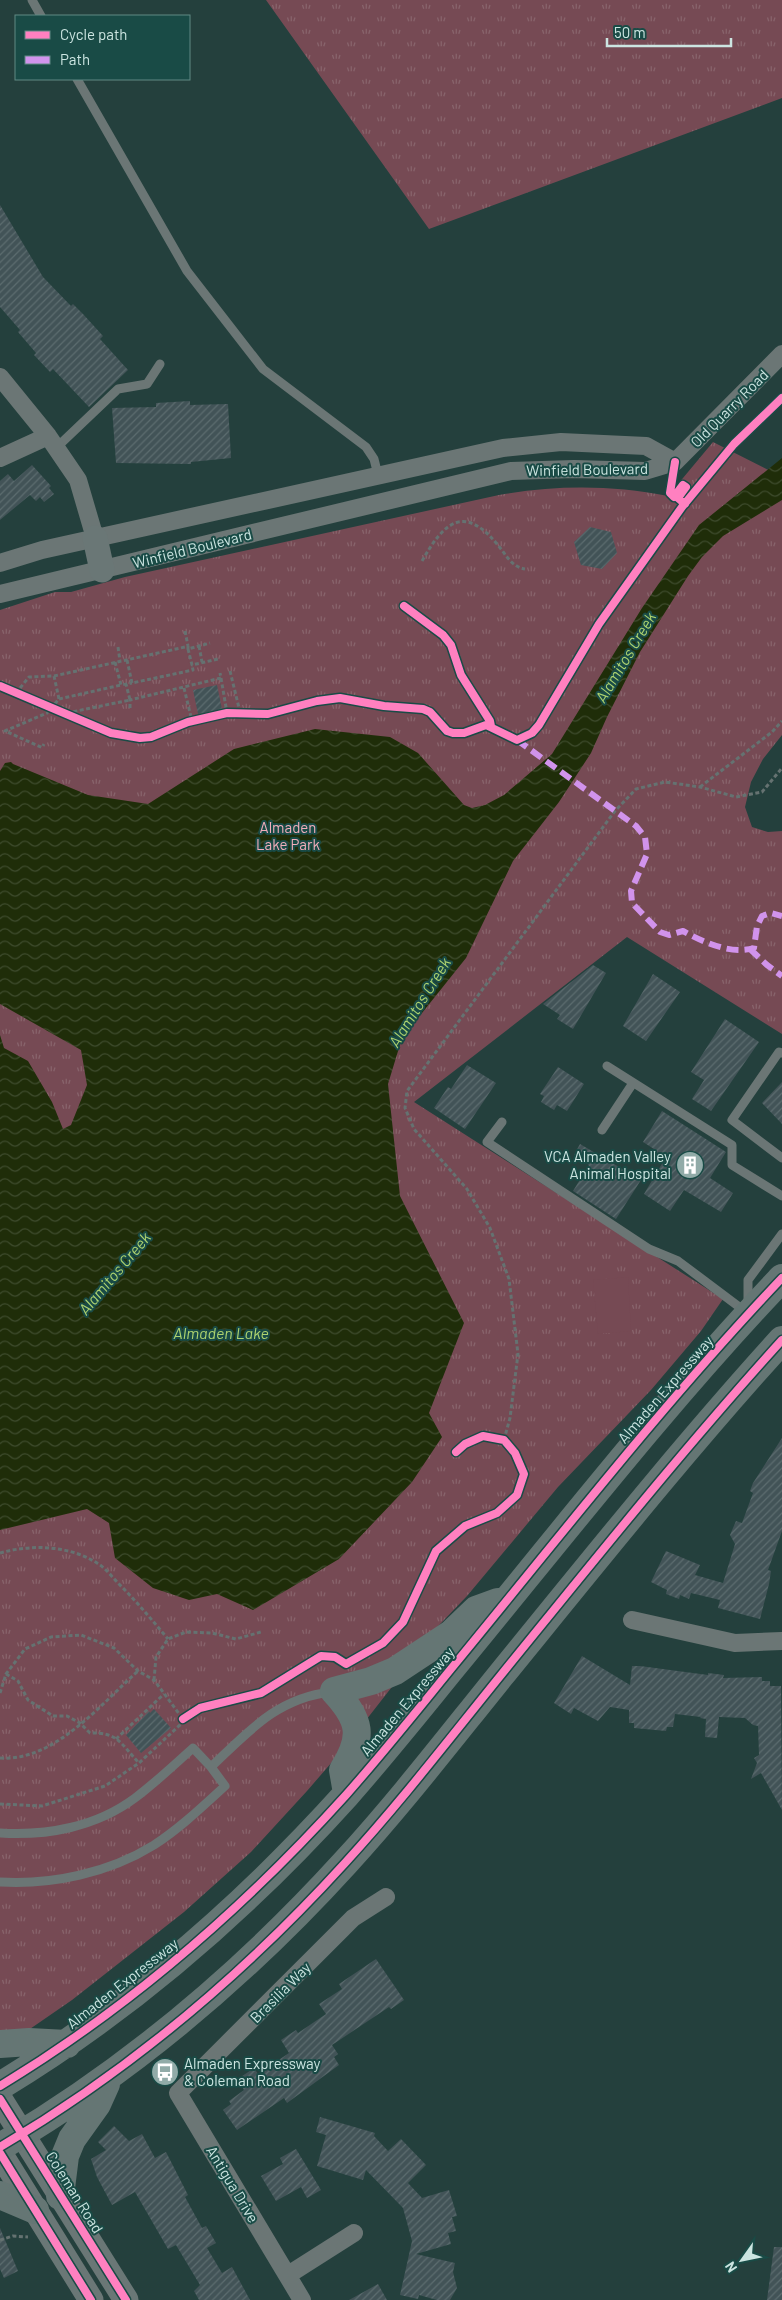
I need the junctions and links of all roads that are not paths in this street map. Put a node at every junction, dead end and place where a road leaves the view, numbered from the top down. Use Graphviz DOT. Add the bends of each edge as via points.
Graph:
graph roads {
  1 [pos="32,0"];
  2 [pos="40,15"];
  3 [pos="78,80"];
  4 [pos="782,354"];
  5 [pos="160,364"];
  6 [pos="0,377"];
  7 [pos="52,442"];
  8 [pos="0,458"];
  9 [pos="675,462"];
  10 [pos="378,475"];
  11 [pos="96,538"];
  12 [pos="0,563"];
  13 [pos="102,570"];
  14 [pos="0,594"];
  15 [pos="782,1053"];
  16 [pos="607,1066"];
  17 [pos="633,1083"];
  18 [pos="502,1122"];
  19 [pos="602,1130"];
  20 [pos="782,1158"];
  21 [pos="782,1196"];
  22 [pos="782,1234"];
  23 [pos="782,1278"];
  24 [pos="748,1313"];
  25 [pos="782,1340"];
  26 [pos="509,1598"];
  27 [pos="632,1620"];
  28 [pos="782,1642"];
  29 [pos="334,1691"];
  30 [pos="211,1767"];
  31 [pos="347,1794"];
  32 [pos="0,1833"];
  33 [pos="0,1882"];
  34 [pos="386,1897"];
  35 [pos="0,2044"];
  36 [pos="67,2044"];
  37 [pos="110,2076"];
  38 [pos="0,2086"];
  39 [pos="172,2086"];
  40 [pos="0,2099"];
  41 [pos="11,2140"];
  42 [pos="0,2153"];
  43 [pos="0,2195"];
  44 [pos="60,2196"];
  45 [pos="35,2210"];
  46 [pos="354,2233"];
  47 [pos="288,2276"];
  48 [pos="91,2300"];
  49 [pos="126,2300"];
  50 [pos="302,2300"];
  1 -- 2 [label="lane"];
  3 -- 10 [label="lane" via="186,271 263,369 366,447 374,459"];
  4 -- 9 [label="street, Old Quarry Road"];
  5 -- 7 [label="lane" via="147,384 118,390"];
  6 -- 7 [label="street"];
  7 -- 8 [label="street"];
  7 -- 11 [label="street" via="78,480"];
  9 -- 10 [label="street, Winfield Boulevard" via="646,446 561,442 503,448"];
  9 -- 13 [label="street, Winfield Boulevard" via="645,471 511,471"];
  10 -- 11 [label="street, Winfield Boulevard"];
  11 -- 12 [label="street, Winfield Boulevard"];
  11 -- 13 [label="street"];
  13 -- 14 [label="street, Winfield Boulevard"];
  15 -- 20 [label="lane" via="779,1052 732,1120"];
  16 -- 17 [label="lane"];
  17 -- 19 [label="lane"];
  17 -- 21 [label="lane" via="732,1145 732,1164"];
  18 -- 24 [label="lane" via="488,1142 649,1249 678,1261"];
  22 -- 24 [label="lane" via="748,1280"];
  23 -- 24 [label="main road, Almaden Expressway"];
  24 -- 26 [label="main road, Almaden Expressway" via="632,1447"];
  25 -- 37 [label="main road" via="664,1476 346,1862 292,1918 192,2011"];
  26 -- 29 [label="main road" via="476,1610 443,1639 395,1671"];
  26 -- 31 [label="main road, Almaden Expressway"];
  27 -- 28 [label="street" via="735,1643"];
  29 -- 30 [label="lane" via="299,1698 270,1713"];
  29 -- 31 [label="main road" via="354,1717 358,1731 353,1753 343,1770"];
  30 -- 32 [label="lane" via="193,1748 134,1799 101,1818 63,1830"];
  30 -- 33 [label="lane" via="225,1786 153,1846 118,1863 69,1878 28,1883"];
  31 -- 36 [label="main road, Almaden Expressway" via="211,1928 104,2018"];
  34 -- 39 [label="street, Brasilia Way" via="353,1918"];
  35 -- 36 [label="main road"];
  36 -- 38 [label="main road, Almaden Expressway"];
  37 -- 41 [label="main road"];
  37 -- 44 [label="main road" via="97,2104 72,2139 65,2156"];
  39 -- 47 [label="street, Antigua Drive"];
  40 -- 41 [label="street, Coleman Road"];
  41 -- 44 [label="street, Coleman Road"];
  42 -- 45 [label="street"];
  43 -- 45 [label="main road"];
  44 -- 49 [label="street, Coleman Road"];
  45 -- 48 [label="street"];
  46 -- 47 [label="street"];
  47 -- 50 [label="street, Antigua Drive"];
}
